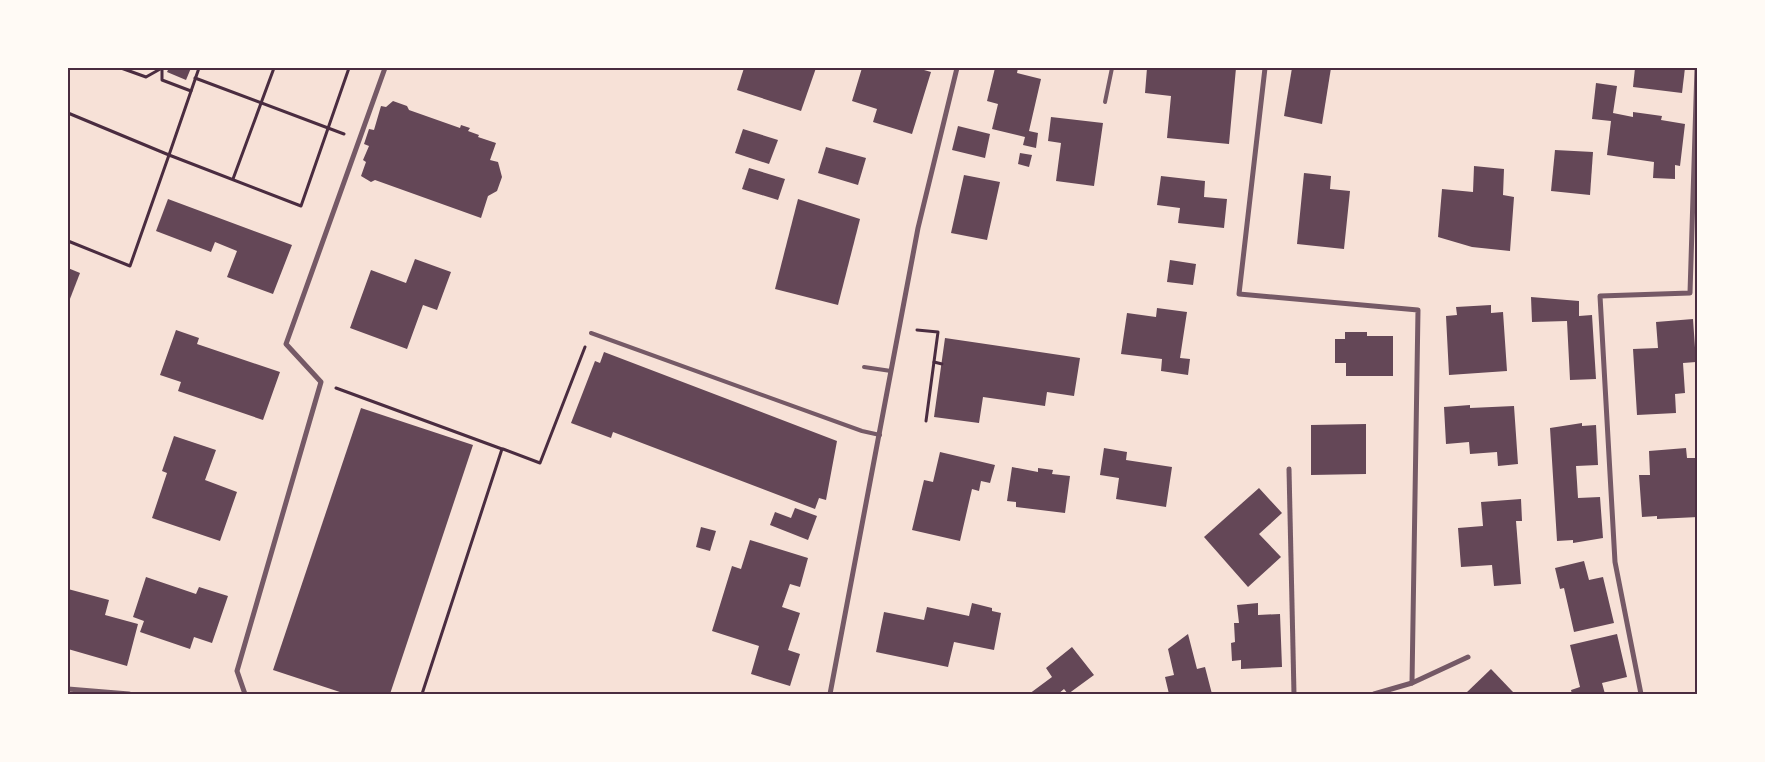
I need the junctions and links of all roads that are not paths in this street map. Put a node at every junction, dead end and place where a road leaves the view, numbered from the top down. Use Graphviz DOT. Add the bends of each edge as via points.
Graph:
graph roads {
  1 [pos="385,68"];
  2 [pos="957,68"];
  3 [pos="1112,68"];
  4 [pos="1265,68"];
  5 [pos="1697,68"];
  6 [pos="1104,102"];
  7 [pos="591,333"];
  8 [pos="864,367"];
  9 [pos="892,371"];
  10 [pos="880,435"];
  11 [pos="1289,469"];
  12 [pos="1468,658"];
  13 [pos="1412,683"];
  14 [pos="68,689"];
  15 [pos="129,694"];
  16 [pos="245,694"];
  17 [pos="830,694"];
  18 [pos="1294,694"];
  19 [pos="1374,694"];
  20 [pos="1642,694"];
  1 -- 16 [label="street" via="286,344 321,382 237,671"];
  2 -- 9 [label="street" via="918,228"];
  3 -- 6 [label="lane"];
  4 -- 13 [label="street" via="1239,294 1418,310"];
  5 -- 20 [label="street" via="1690,293 1600,296 1615,562"];
  7 -- 10 [label="lane"];
  8 -- 9 [label="lane"];
  9 -- 10 [label="street"];
  10 -- 17 [label="street"];
  11 -- 18 [label="street"];
  12 -- 13 [label="street"];
  13 -- 19 [label="street"];
  14 -- 15 [label="street"];
}
